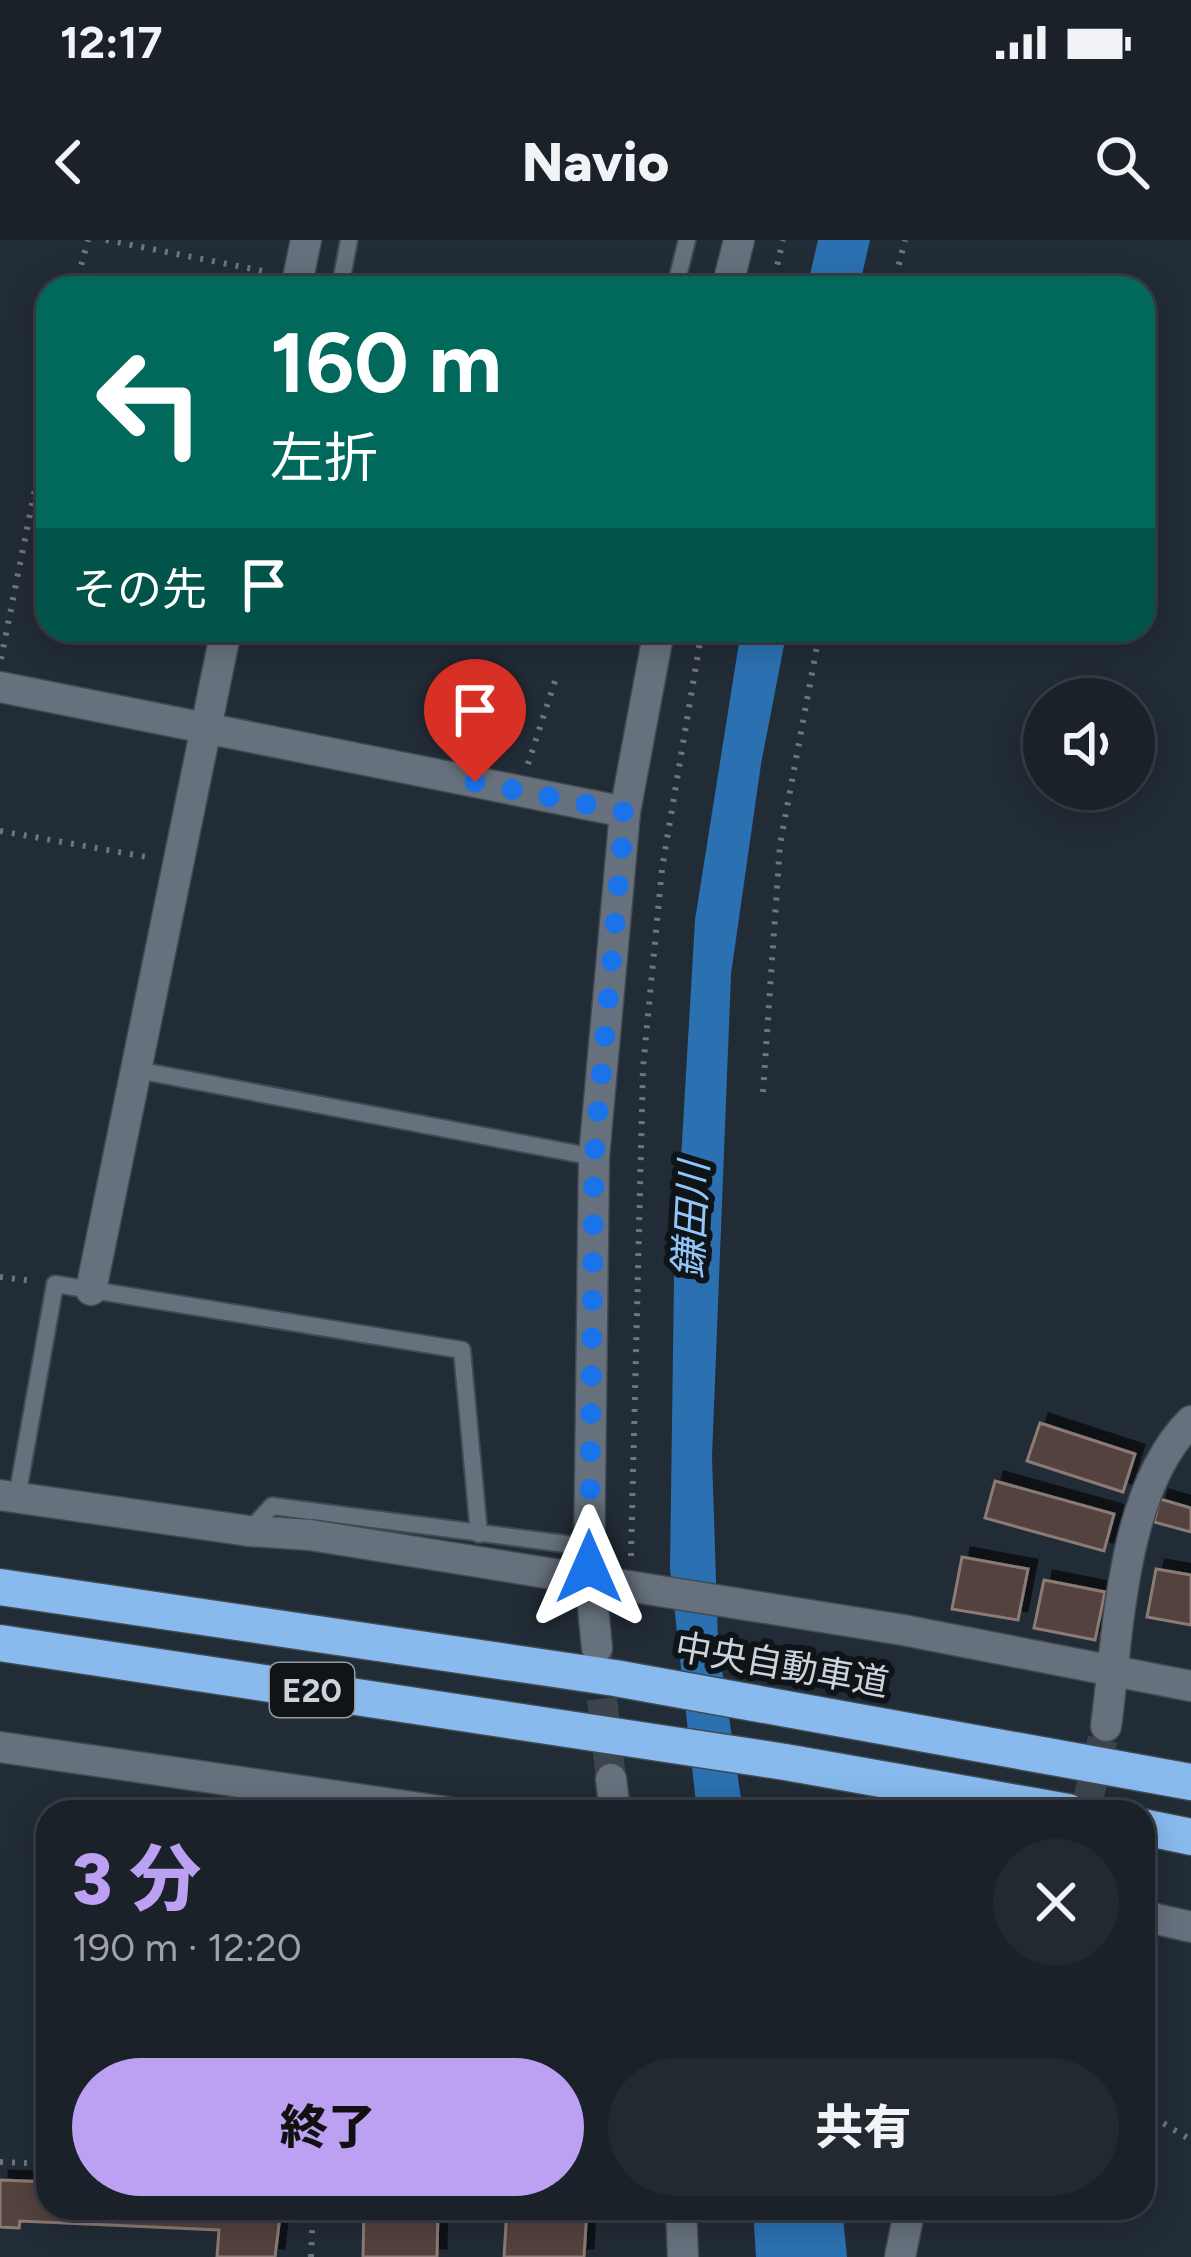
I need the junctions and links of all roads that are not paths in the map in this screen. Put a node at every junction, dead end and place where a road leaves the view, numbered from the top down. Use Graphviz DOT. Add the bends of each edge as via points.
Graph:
graph roads {
  1 [pos="305,240"];
  2 [pos="349,240"];
  3 [pos="687,240"];
  4 [pos="739,240"];
  5 [pos="298,276"];
  6 [pos="342,276"];
  7 [pos="678,276"];
  8 [pos="731,276"];
  9 [pos="224,642"];
  10 [pos="657,642"];
  11 [pos="0,687"];
  12 [pos="208,728"];
  13 [pos="625,812"];
  14 [pos="137,1070"];
  15 [pos="594,1157"];
  16 [pos="91,1290"];
  17 [pos="1191,1421"];
  18 [pos="9,1496"];
  19 [pos="249,1531"];
  20 [pos="479,1534"];
  21 [pos="590,1570"];
  22 [pos="0,1587"];
  23 [pos="0,1643"];
  24 [pos="606,1663"];
  25 [pos="1113,1671"];
  26 [pos="1191,1686"];
  27 [pos="1106,1726"];
  28 [pos="0,1747"];
  29 [pos="611,1779"];
  30 [pos="1191,1782"];
  31 [pos="364,1800"];
  32 [pos="614,1800"];
  33 [pos="1000,1800"];
  34 [pos="1155,1830"];
  35 [pos="1191,1837"];
  36 [pos="1155,1919"];
  37 [pos="1191,1927"];
  38 [pos="682,2220"];
  39 [pos="908,2220"];
  40 [pos="683,2257"];
  41 [pos="900,2257"];
  1 -- 5 [label="street"];
  2 -- 6 [label="lane"];
  3 -- 7 [label="lane"];
  4 -- 8 [label="street"];
  9 -- 12 [label="street"];
  10 -- 13 [label="street"];
  11 -- 12 [label="street"];
  12 -- 13 [label="street"];
  12 -- 14 [label="street"];
  13 -- 15 [label="street"];
  14 -- 15 [label="lane"];
  14 -- 16 [label="street"];
  15 -- 21 [label="street"];
  16 -- 18 [label="lane" via="55,1284"];
  16 -- 20 [label="lane" via="462,1350"];
  17 -- 25 [label="street" via="1164,1454 1137,1512"];
  18 -- 19 [label="street"];
  19 -- 20 [label="lane" via="272,1506"];
  19 -- 25 [label="street, bridge" via="903,1630"];
  20 -- 21 [label="lane"];
  21 -- 24 [label="street"];
  22 -- 24 [label="highway, 中央自動車道 / E20"];
  23 -- 33 [label="highway, E20"];
  24 -- 30 [label="highway, 中央自動車道 / E20" via="785,1709"];
  25 -- 26 [label="street"];
  25 -- 27 [label="street"];
  28 -- 31 [label="street"];
  29 -- 32 [label="street"];
  34 -- 35 [label="highway"];
  36 -- 37 [label="street"];
  38 -- 40 [label="street"];
  39 -- 41 [label="street"];
}
